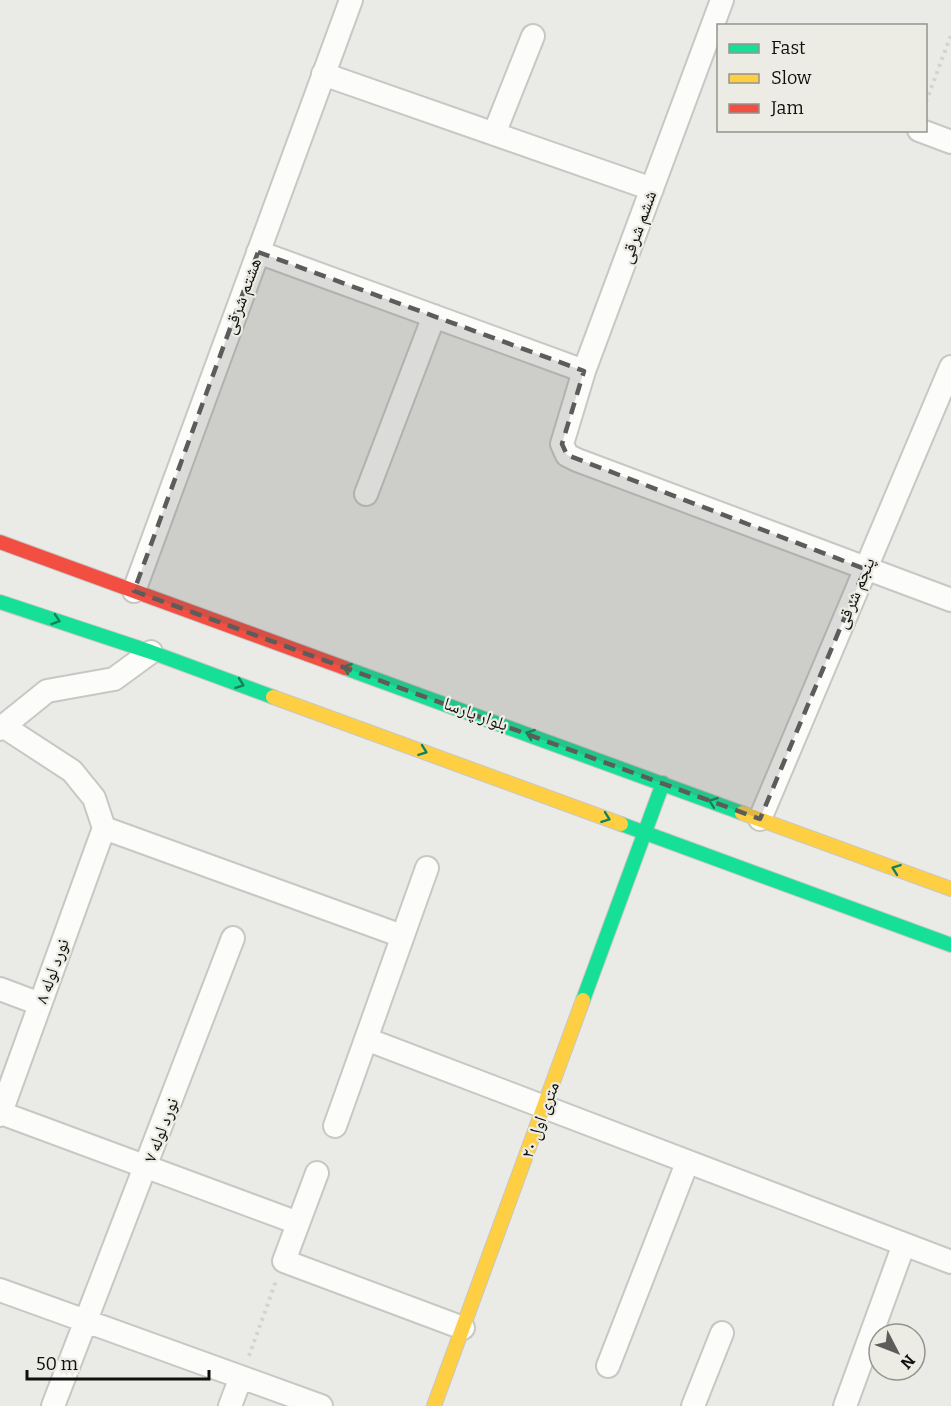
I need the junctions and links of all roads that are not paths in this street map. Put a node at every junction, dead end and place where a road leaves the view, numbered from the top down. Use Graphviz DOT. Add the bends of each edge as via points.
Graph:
graph roads {
  1 [pos="351,0"];
  2 [pos="722,0"];
  3 [pos="533,36"];
  4 [pos="710,56"];
  5 [pos="323,74"];
  6 [pos="924,132"];
  7 [pos="494,134"];
  8 [pos="951,142"];
  9 [pos="652,189"];
  10 [pos="258,252"];
  11 [pos="434,316"];
  12 [pos="951,367"];
  13 [pos="584,371"];
  14 [pos="366,494"];
  15 [pos="0,542"];
  16 [pos="866,569"];
  17 [pos="134,591"];
  18 [pos="951,600"];
  19 [pos="0,602"];
  20 [pos="151,652"];
  21 [pos="2,727"];
  22 [pos="663,783"];
  23 [pos="760,819"];
  24 [pos="104,828"];
  25 [pos="646,833"];
  26 [pos="427,868"];
  27 [pos="951,889"];
  28 [pos="402,936"];
  29 [pos="233,938"];
  30 [pos="951,945"];
  31 [pos="0,989"];
  32 [pos="40,1004"];
  33 [pos="366,1039"];
  34 [pos="544,1108"];
  35 [pos="0,1114"];
  36 [pos="335,1126"];
  37 [pos="687,1163"];
  38 [pos="147,1167"];
  39 [pos="317,1173"];
  40 [pos="298,1223"];
  41 [pos="904,1244"];
  42 [pos="951,1262"];
  43 [pos="0,1290"];
  44 [pos="86,1321"];
  45 [pos="463,1328"];
  46 [pos="722,1333"];
  47 [pos="608,1366"];
  48 [pos="241,1377"];
  49 [pos="53,1406"];
  50 [pos="230,1406"];
  51 [pos="321,1406"];
  52 [pos="434,1406"];
  53 [pos="693,1406"];
  54 [pos="845,1406"];
  1 -- 5 [label="street, هشتم شرقی"];
  2 -- 4 [label="street, ششم شرقی"];
  3 -- 7 [label="street"];
  4 -- 9 [label="street, ششم شرقی"];
  5 -- 7 [label="street"];
  5 -- 10 [label="street, هشتم شرقی"];
  6 -- 8 [label="street"];
  7 -- 9 [label="street"];
  9 -- 13 [label="street, ششم شرقی"];
  10 -- 11 [label="street"];
  10 -- 17 [label="street, هشتم شرقی"];
  11 -- 13 [label="street"];
  11 -- 14 [label="street"];
  12 -- 16 [label="street, پنجم شرقی"];
  13 -- 16 [label="street, ششم شرقی" via="562,444 567,455"];
  15 -- 17 [label="street, بلوار پارسا"];
  16 -- 18 [label="street"];
  16 -- 23 [label="street, پنجم شرقی"];
  22 -- 17 [label="street, بلوار پارسا, one-way"];
  19 -- 20 [label="street, one-way"];
  20 -- 21 [label="street" via="114,678 47,691"];
  20 -- 25 [label="street, one-way"];
  21 -- 24 [label="street" via="72,771 94,798"];
  23 -- 22 [label="street, بلوار پارسا, one-way"];
  22 -- 25 [label="street, ۲۰ متری اول"];
  27 -- 23 [label="street, بلوار پارسا, one-way"];
  24 -- 28 [label="street"];
  24 -- 32 [label="street, ۸ نورد لوله"];
  25 -- 30 [label="street"];
  25 -- 34 [label="street, ۲۰ متری اول"];
  26 -- 28 [label="street"];
  28 -- 33 [label="street"];
  29 -- 38 [label="street, ۷ نورد لوله"];
  31 -- 32 [label="street"];
  32 -- 35 [label="street, ۸ نورد لوله"];
  33 -- 34 [label="street"];
  33 -- 36 [label="street"];
  34 -- 37 [label="street"];
  34 -- 45 [label="street, ۲۰ متری اول"];
  35 -- 38 [label="street"];
  37 -- 41 [label="street"];
  37 -- 47 [label="street"];
  38 -- 40 [label="street"];
  38 -- 44 [label="street, ۷ نورد لوله"];
  39 -- 40 [label="street"];
  40 -- 45 [label="street" via="284,1261"];
  41 -- 42 [label="street"];
  41 -- 54 [label="street"];
  43 -- 44 [label="street"];
  44 -- 48 [label="street"];
  44 -- 49 [label="street, ۷ نورد لوله"];
  45 -- 52 [label="street, ۲۰ متری اول"];
  46 -- 53 [label="street"];
  48 -- 50 [label="street"];
  48 -- 51 [label="street"];
}
